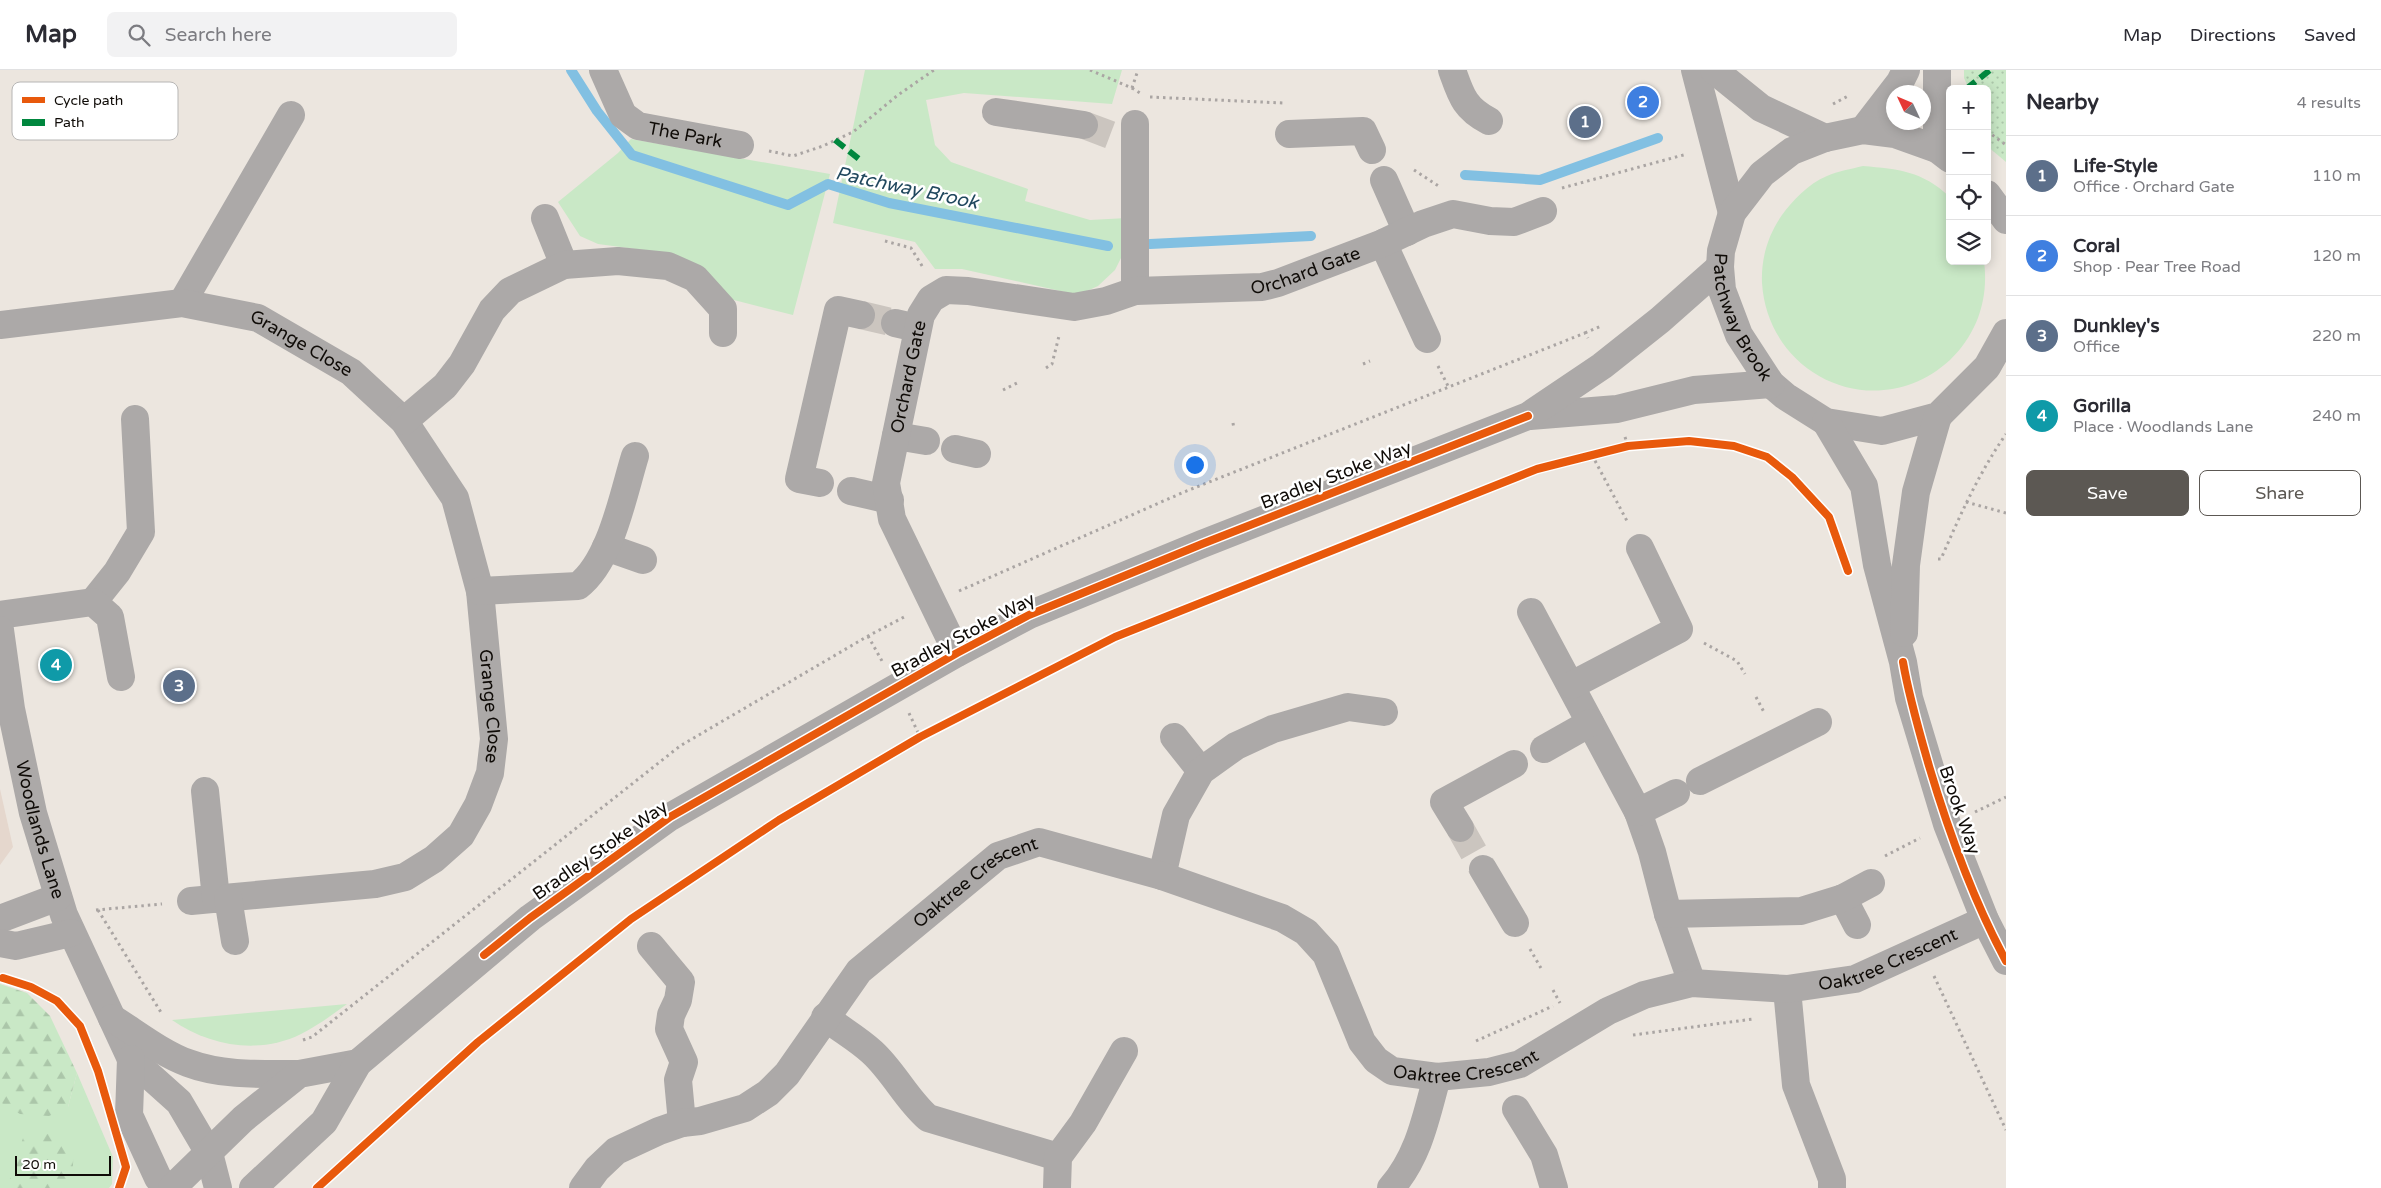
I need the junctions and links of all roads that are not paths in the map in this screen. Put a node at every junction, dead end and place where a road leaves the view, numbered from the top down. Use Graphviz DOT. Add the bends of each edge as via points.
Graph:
graph roads {
  1 [pos="603,70"];
  2 [pos="1452,70"];
  3 [pos="1695,70"];
  4 [pos="1714,70"];
  5 [pos="1906,70"];
  6 [pos="1937,70"];
  7 [pos="996,112"];
  8 [pos="291,115"];
  9 [pos="1488,121"];
  10 [pos="1084,126"];
  11 [pos="1863,130"];
  12 [pos="1128,134"];
  13 [pos="1289,134"];
  14 [pos="1825,138"];
  15 [pos="740,145"];
  16 [pos="1372,150"];
  17 [pos="1944,154"];
  18 [pos="1384,180"];
  19 [pos="1991,199"];
  20 [pos="1548,201"];
  21 [pos="1732,213"];
  22 [pos="2006,217"];
  23 [pos="545,218"];
  24 [pos="1395,237"];
  25 [pos="564,265"];
  26 [pos="1720,267"];
  27 [pos="1135,291"];
  28 [pos="182,303"];
  29 [pos="861,316"];
  30 [pos="0,325"];
  31 [pos="724,333"];
  32 [pos="2006,333"];
  33 [pos="1427,339"];
  34 [pos="1771,384"];
  35 [pos="1528,416"];
  36 [pos="1938,416"];
  37 [pos="135,419"];
  38 [pos="404,421"];
  39 [pos="1826,422"];
  40 [pos="896,436"];
  41 [pos="926,441"];
  42 [pos="635,456"];
  43 [pos="820,484"];
  44 [pos="851,491"];
  45 [pos="890,500"];
  46 [pos="606,547"];
  47 [pos="1640,548"];
  48 [pos="644,560"];
  49 [pos="480,591"];
  50 [pos="93,602"];
  51 [pos="1531,612"];
  52 [pos="0,616"];
  53 [pos="0,630"];
  54 [pos="956,653"];
  55 [pos="1903,662"];
  56 [pos="121,677"];
  57 [pos="1572,685"];
  58 [pos="1384,712"];
  59 [pos="1818,722"];
  60 [pos="1590,723"];
  61 [pos="1174,737"];
  62 [pos="1544,749"];
  63 [pos="1514,764"];
  64 [pos="1201,771"];
  65 [pos="1700,781"];
  66 [pos="205,792"];
  67 [pos="1676,793"];
  68 [pos="1638,812"];
  69 [pos="1460,828"];
  70 [pos="1483,869"];
  71 [pos="1162,876"];
  72 [pos="1871,883"];
  73 [pos="1843,898"];
  74 [pos="212,899"];
  75 [pos="1668,914"];
  76 [pos="64,915"];
  77 [pos="0,919"];
  78 [pos="1985,920"];
  79 [pos="1515,923"];
  80 [pos="1857,926"];
  81 [pos="235,941"];
  82 [pos="0,943"];
  83 [pos="651,946"];
  84 [pos="2006,961"];
  85 [pos="1692,983"];
  86 [pos="1789,1002"];
  87 [pos="112,1018"];
  88 [pos="825,1018"];
  89 [pos="1124,1051"];
  90 [pos="131,1059"];
  91 [pos="358,1063"];
  92 [pos="299,1074"];
  93 [pos="1437,1077"];
  94 [pos="1516,1109"];
  95 [pos="682,1123"];
  96 [pos="209,1153"];
  97 [pos="1058,1157"];
  98 [pos="171,1188"];
  99 [pos="218,1188"];
  100 [pos="253,1188"];
  101 [pos="584,1188"];
  102 [pos="1057,1188"];
  103 [pos="1391,1188"];
  104 [pos="1554,1188"];
  105 [pos="1832,1188"];
  1 -- 15 [label="street, The Park" via="622,116 638,126"];
  2 -- 9 [label="street" via="1472,112"];
  3 -- 21 [label="street"];
  4 -- 14 [label="street" via="1762,108"];
  5 -- 11 [label="street"];
  6 -- 17 [label="street"];
  7 -- 10 [label="street"];
  8 -- 28 [label="street"];
  11 -- 14 [label="street, Patchway Brook"];
  11 -- 17 [label="street, Patchway Brook" via="1895,134"];
  12 -- 27 [label="street" via="1136,210"];
  13 -- 16 [label="street" via="1363,131"];
  14 -- 21 [label="street, Patchway Brook" via="1792,151 1762,174"];
  18 -- 24 [label="street"];
  19 -- 22 [label="street"];
  20 -- 24 [label="street, Orchard Gate" via="1514,222 1453,214"];
  21 -- 26 [label="street, Patchway Brook"];
  23 -- 25 [label="street"];
  24 -- 27 [label="street, Orchard Gate" via="1262,287"];
  24 -- 33 [label="street, Orchard Gate"];
  25 -- 31 [label="street" via="618,261 668,266 695,278 722,310"];
  25 -- 38 [label="street" via="510,291 492,310 462,364 445,386"];
  26 -- 34 [label="street, Patchway Brook" via="1722,290 1739,335"];
  26 -- 35 [label="street, Bradley Stoke Way" via="1617,354"];
  27 -- 40 [label="street, Orchard Gate" via="1074,307 946,290 906,325"];
  28 -- 30 [label="street, Grange Close"];
  28 -- 38 [label="street, Grange Close" via="258,318 351,372"];
  29 -- 43 [label="street" via="838,310 799,478"];
  32 -- 36 [label="street" via="1988,366"];
  34 -- 35 [label="street, Bradley Stoke Way" via="1694,390 1616,409"];
  34 -- 39 [label="street, Patchway Brook"];
  35 -- 54 [label="street, Bradley Stoke Way" via="1029,615"];
  36 -- 39 [label="street, Patchway Brook" via="1882,431"];
  36 -- 55 [label="street, Brook Way" via="1916,492 1906,565"];
  37 -- 50 [label="street" via="141,532"];
  38 -- 49 [label="street, Grange Close" via="455,498"];
  39 -- 55 [label="street, Brook Way" via="1864,486 1877,565"];
  40 -- 41 [label="street"];
  40 -- 45 [label="street, Orchard Gate" via="886,483"];
  42 -- 46 [label="street"];
  44 -- 45 [label="street"];
  45 -- 54 [label="street, Orchard Gate" via="892,519"];
  46 -- 48 [label="street"];
  46 -- 49 [label="street" via="595,571 578,586"];
  47 -- 57 [label="street" via="1679,629"];
  49 -- 74 [label="street, Grange Close" via="494,739 490,773 478,805 461,835 434,860 405,877 375,884"];
  50 -- 52 [label="street"];
  50 -- 56 [label="street" via="110,617"];
  51 -- 57 [label="street"];
  53 -- 76 [label="street, Woodlands Lane" via="11,709 33,814"];
  54 -- 91 [label="street, Bradley Stoke Way" via="670,817 530,918"];
  55 -- 78 [label="street, Brook Way" via="1909,698 1947,824"];
  57 -- 60 [label="street"];
  58 -- 64 [label="street" via="1348,707 1273,729 1236,746"];
  59 -- 65 [label="street"];
  60 -- 62 [label="street"];
  60 -- 68 [label="street"];
  61 -- 64 [label="street"];
  63 -- 69 [label="street" via="1444,802"];
  64 -- 71 [label="street" via="1176,816"];
  66 -- 74 [label="street"];
  67 -- 68 [label="street"];
  68 -- 75 [label="street"];
  70 -- 79 [label="street"];
  71 -- 88 [label="street, Oaktree Crescent" via="1039,842 998,856 859,971"];
  71 -- 93 [label="street, Oaktree Crescent" via="1282,918 1306,932 1326,954 1362,1042 1376,1060 1392,1071"];
  72 -- 73 [label="street"];
  73 -- 75 [label="street" via="1801,911"];
  73 -- 80 [label="street"];
  74 -- 81 [label="street"];
  75 -- 85 [label="street"];
  76 -- 77 [label="street"];
  76 -- 82 [label="street" via="16,946"];
  76 -- 87 [label="street, Woodlands Lane"];
  78 -- 84 [label="street, Brook Way"];
  78 -- 86 [label="street, Oaktree Crescent" via="1855,979"];
  83 -- 95 [label="street" via="681,982 678,1000 670,1015 670,1029 684,1062 678,1080"];
  85 -- 86 [label="street, Oaktree Crescent"];
  85 -- 93 [label="street, Oaktree Crescent" via="1644,995 1608,1011 1520,1064 1489,1072"];
  86 -- 105 [label="street" via="1796,1085 1832,1179"];
  87 -- 90 [label="street, Woodlands Lane"];
  87 -- 92 [label="street" via="193,1064 265,1074"];
  88 -- 95 [label="street, Oaktree Crescent" via="787,1074 768,1093 745,1108"];
  88 -- 97 [label="street" via="872,1052 891,1072 913,1105 928,1118"];
  89 -- 97 [label="street" via="1083,1122"];
  90 -- 96 [label="street, Woodlands Lane" via="180,1102"];
  90 -- 98 [label="street, Woodlands Lane" via="129,1116 158,1178"];
  91 -- 92 [label="street, Bradley Stoke Way"];
  91 -- 100 [label="street, Bradley Stoke Way" via="324,1122"];
  92 -- 96 [label="street, Bradley Stoke Way" via="243,1119"];
  93 -- 103 [label="street" via="1418,1147 1405,1172"];
  94 -- 104 [label="street" via="1544,1155"];
  95 -- 101 [label="street, Oaktree Crescent" via="616,1151 597,1168"];
  96 -- 98 [label="street, Bradley Stoke Way"];
  96 -- 99 [label="street, Woodlands Lane"];
  97 -- 102 [label="street"];
}
